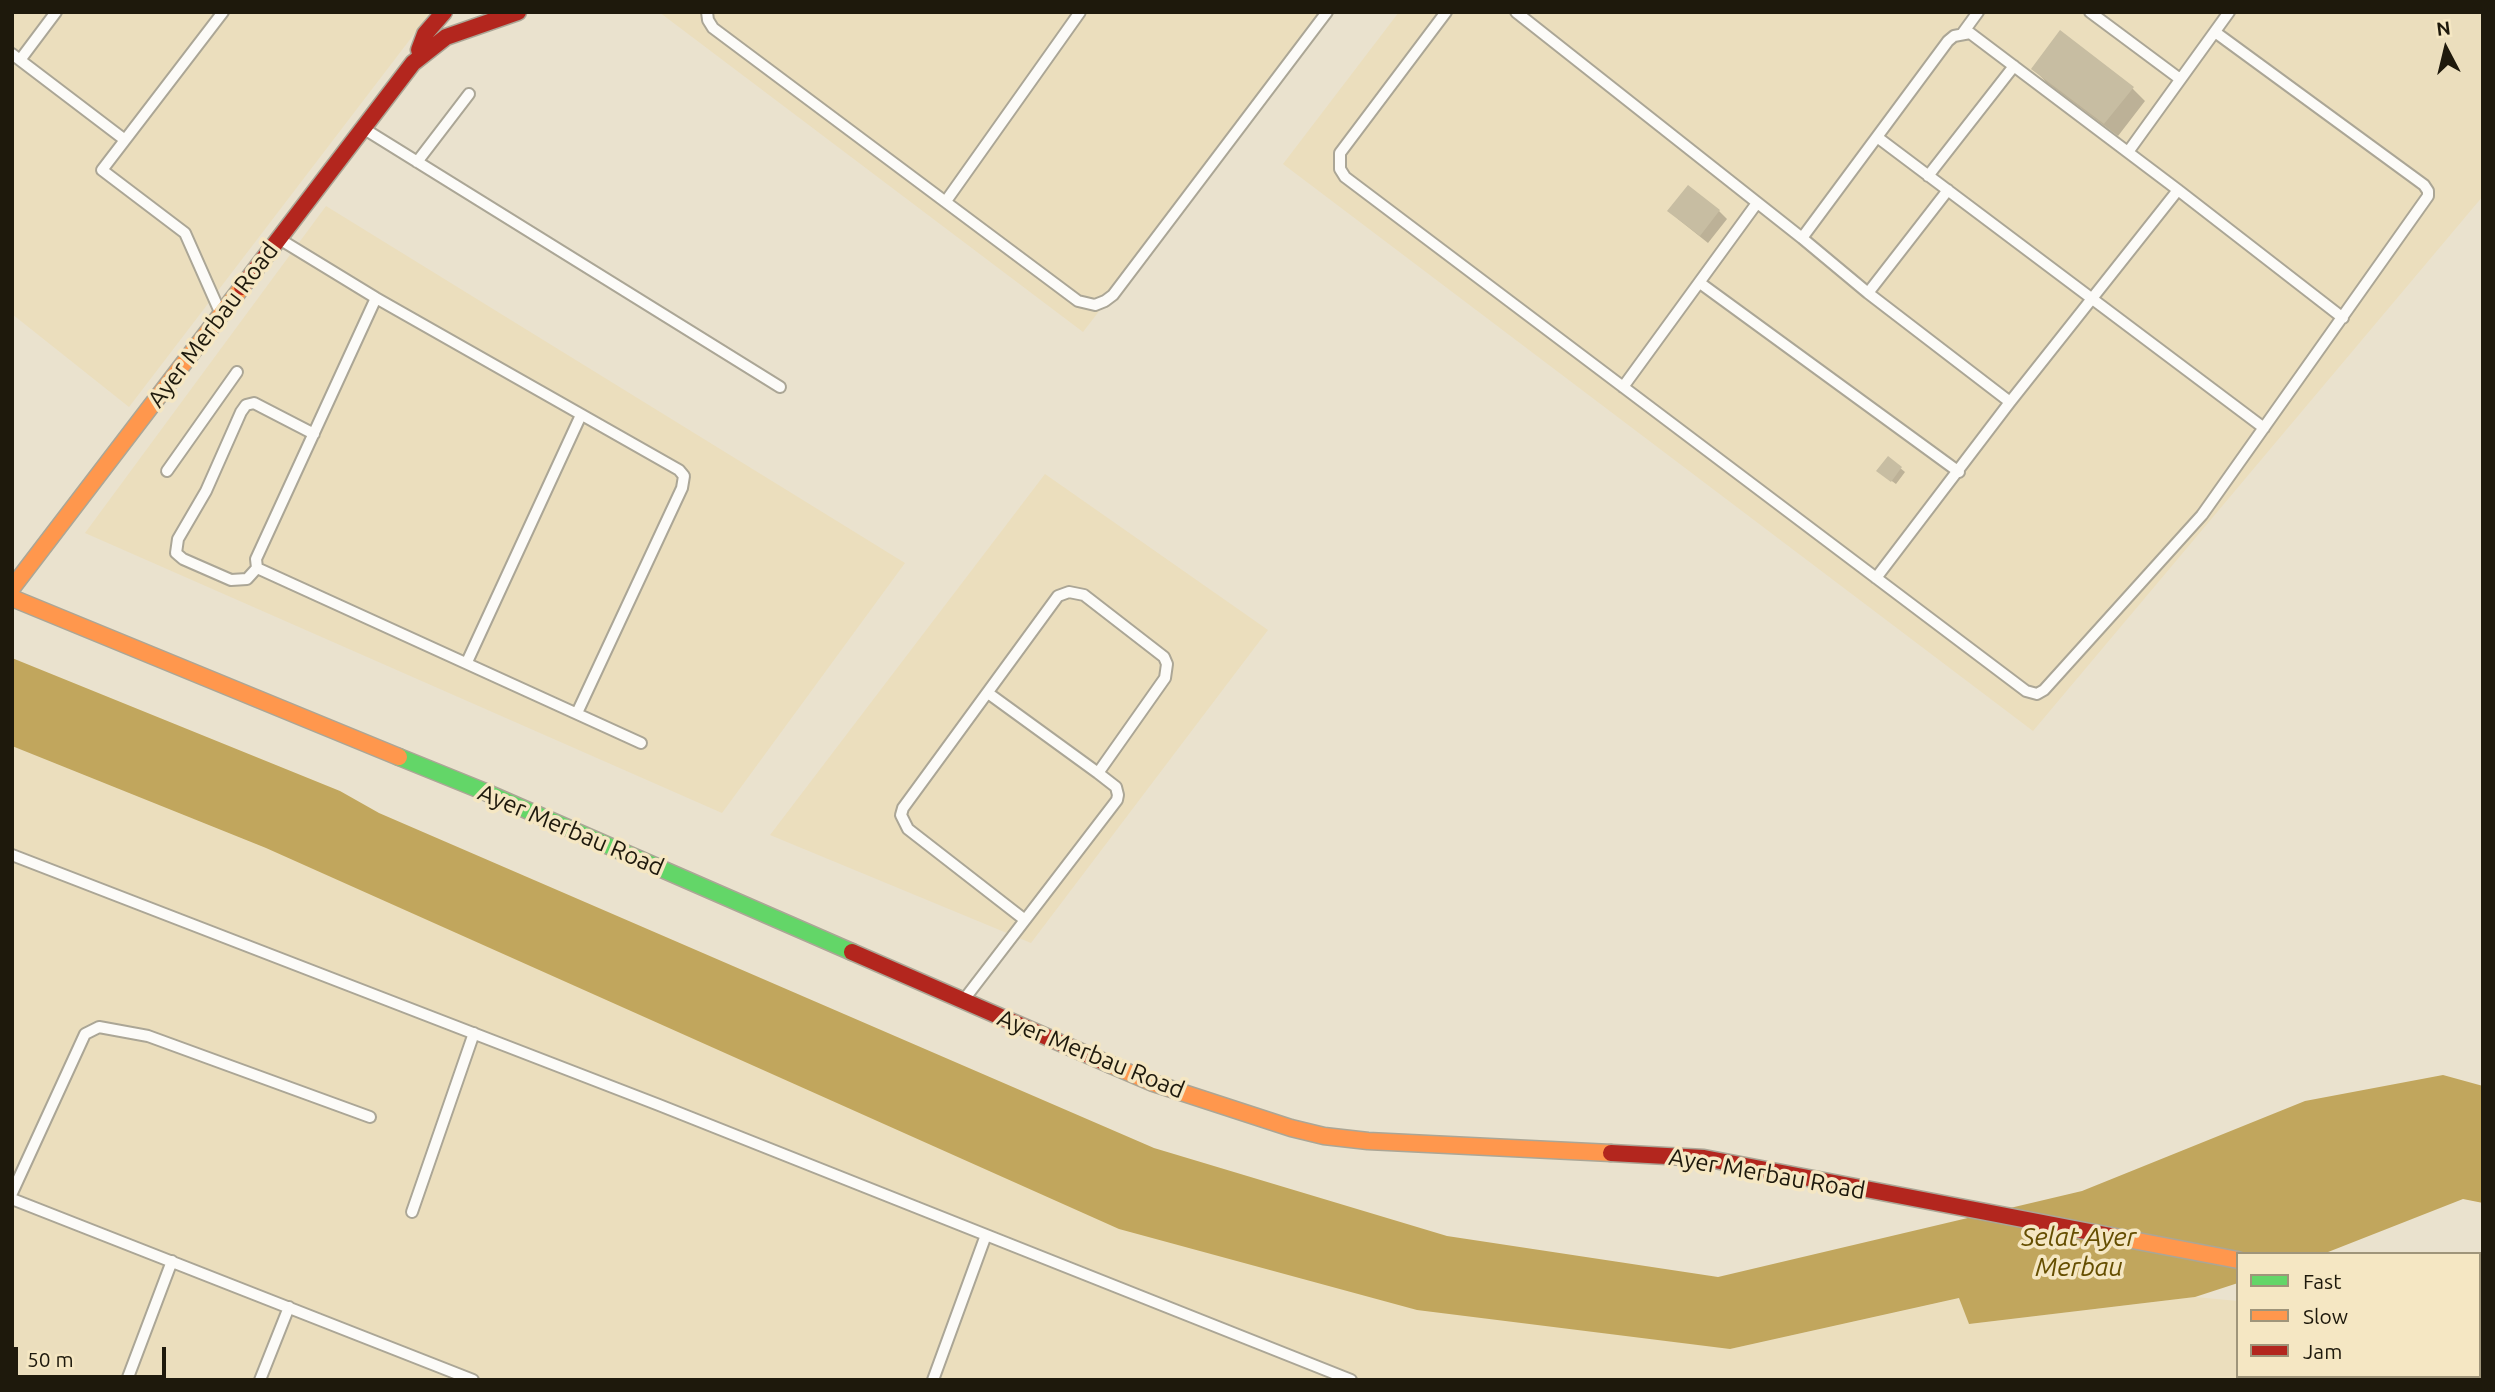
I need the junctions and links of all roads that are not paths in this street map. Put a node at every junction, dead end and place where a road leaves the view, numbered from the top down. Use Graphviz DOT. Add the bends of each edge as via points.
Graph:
graph roads {
  1 [pos="57,12"];
  2 [pos="223,12"];
  3 [pos="444,12"];
  4 [pos="518,12"];
  5 [pos="707,12"];
  6 [pos="1080,12"];
  7 [pos="1327,12"];
  8 [pos="1446,12"];
  9 [pos="1516,12"];
  10 [pos="1978,12"];
  11 [pos="2090,12"];
  12 [pos="2229,12"];
  13 [pos="2215,32"];
  14 [pos="1962,34"];
  15 [pos="16,57"];
  16 [pos="413,63"];
  17 [pos="2014,66"];
  18 [pos="2180,79"];
  19 [pos="469,94"];
  20 [pos="363,128"];
  21 [pos="1877,137"];
  22 [pos="125,140"];
  23 [pos="2128,152"];
  24 [pos="417,162"];
  25 [pos="1928,176"];
  26 [pos="1948,190"];
  27 [pos="2178,190"];
  28 [pos="946,201"];
  29 [pos="1757,203"];
  30 [pos="1802,238"];
  31 [pos="279,239"];
  32 [pos="1700,283"];
  33 [pos="1868,293"];
  34 [pos="376,298"];
  35 [pos="2092,299"];
  36 [pos="220,313"];
  37 [pos="2343,318"];
  38 [pos="237,372"];
  39 [pos="780,387"];
  40 [pos="1623,387"];
  41 [pos="2010,402"];
  42 [pos="582,415"];
  43 [pos="2264,428"];
  44 [pos="314,434"];
  45 [pos="167,471"];
  46 [pos="1959,471"];
  47 [pos="257,568"];
  48 [pos="1876,578"];
  49 [pos="12,588"];
  50 [pos="12,597"];
  51 [pos="467,662"];
  52 [pos="988,693"];
  53 [pos="577,713"];
  54 [pos="641,743"];
  55 [pos="1098,772"];
  56 [pos="12,855"];
  57 [pos="1025,920"];
  58 [pos="963,1001"];
  59 [pos="474,1033"];
  60 [pos="370,1117"];
  61 [pos="12,1193"];
  62 [pos="12,1199"];
  63 [pos="412,1212"];
  64 [pos="986,1235"];
  65 [pos="172,1261"];
  66 [pos="2236,1261"];
  67 [pos="289,1307"];
  68 [pos="127,1380"];
  69 [pos="260,1380"];
  70 [pos="473,1380"];
  71 [pos="933,1380"];
  72 [pos="1351,1380"];
  1 -- 15 [label="lane"];
  2 -- 22 [label="lane"];
  3 -- 16 [label="street, Ayer Merbau Road" via="425,34"];
  4 -- 16 [label="street, Ayer Merbau Road" via="446,37"];
  5 -- 28 [label="lane" via="713,28"];
  6 -- 28 [label="lane"];
  7 -- 28 [label="lane" via="1105,301 1095,305 1078,301"];
  8 -- 40 [label="lane" via="1340,153 1340,169"];
  9 -- 29 [label="lane"];
  10 -- 14 [label="lane"];
  11 -- 18 [label="lane"];
  12 -- 13 [label="lane"];
  13 -- 18 [label="lane"];
  13 -- 37 [label="lane" via="2428,191 2425,203"];
  14 -- 17 [label="lane" via="1970,33"];
  14 -- 21 [label="lane" via="1948,41"];
  15 -- 22 [label="lane"];
  16 -- 20 [label="street, Ayer Merbau Road"];
  17 -- 23 [label="lane"];
  17 -- 25 [label="lane"];
  18 -- 23 [label="lane"];
  19 -- 24 [label="lane"];
  20 -- 24 [label="lane"];
  20 -- 31 [label="street, Ayer Merbau Road"];
  21 -- 25 [label="lane"];
  21 -- 30 [label="lane"];
  22 -- 36 [label="lane" via="102,170 185,233"];
  23 -- 27 [label="lane"];
  24 -- 39 [label="lane"];
  25 -- 26 [label="lane"];
  26 -- 33 [label="lane"];
  26 -- 35 [label="lane"];
  27 -- 35 [label="lane"];
  27 -- 37 [label="lane"];
  29 -- 30 [label="lane"];
  29 -- 32 [label="lane"];
  30 -- 33 [label="lane"];
  31 -- 34 [label="lane"];
  31 -- 36 [label="street, Ayer Merbau Road"];
  32 -- 40 [label="lane"];
  32 -- 46 [label="lane"];
  33 -- 41 [label="lane"];
  34 -- 42 [label="lane"];
  34 -- 44 [label="lane"];
  35 -- 41 [label="lane"];
  35 -- 43 [label="lane"];
  36 -- 49 [label="street, Ayer Merbau Road"];
  37 -- 43 [label="lane"];
  38 -- 45 [label="lane"];
  40 -- 48 [label="lane"];
  41 -- 46 [label="lane"];
  42 -- 51 [label="lane"];
  42 -- 53 [label="lane" via="678,470 685,482"];
  43 -- 48 [label="lane" via="2202,516 2041,693 2026,691"];
  44 -- 47 [label="lane" via="256,559"];
  44 -- 47 [label="lane" via="254,403 246,405 176,544 176,553 183,559 231,580 247,579"];
  46 -- 48 [label="lane"];
  47 -- 51 [label="lane"];
  50 -- 58 [label="street, Ayer Merbau Road" via="483,791"];
  51 -- 53 [label="lane"];
  52 -- 55 [label="lane"];
  52 -- 55 [label="lane" via="1058,596 1069,592 1084,595 1167,664 1165,678"];
  52 -- 57 [label="lane" via="901,815 908,829"];
  53 -- 54 [label="lane"];
  55 -- 57 [label="lane" via="1116,787 1117,800"];
  56 -- 59 [label="lane"];
  57 -- 58 [label="lane"];
  58 -- 66 [label="street, Ayer Merbau Road" via="1153,1083 1324,1136 1704,1158"];
  59 -- 63 [label="lane"];
  59 -- 64 [label="lane"];
  60 -- 61 [label="lane" via="148,1036 99,1027 85,1034"];
  62 -- 65 [label="lane"];
  64 -- 71 [label="lane"];
  64 -- 72 [label="lane"];
  65 -- 67 [label="lane"];
  65 -- 68 [label="lane"];
  67 -- 69 [label="lane"];
  67 -- 70 [label="lane"];
}
